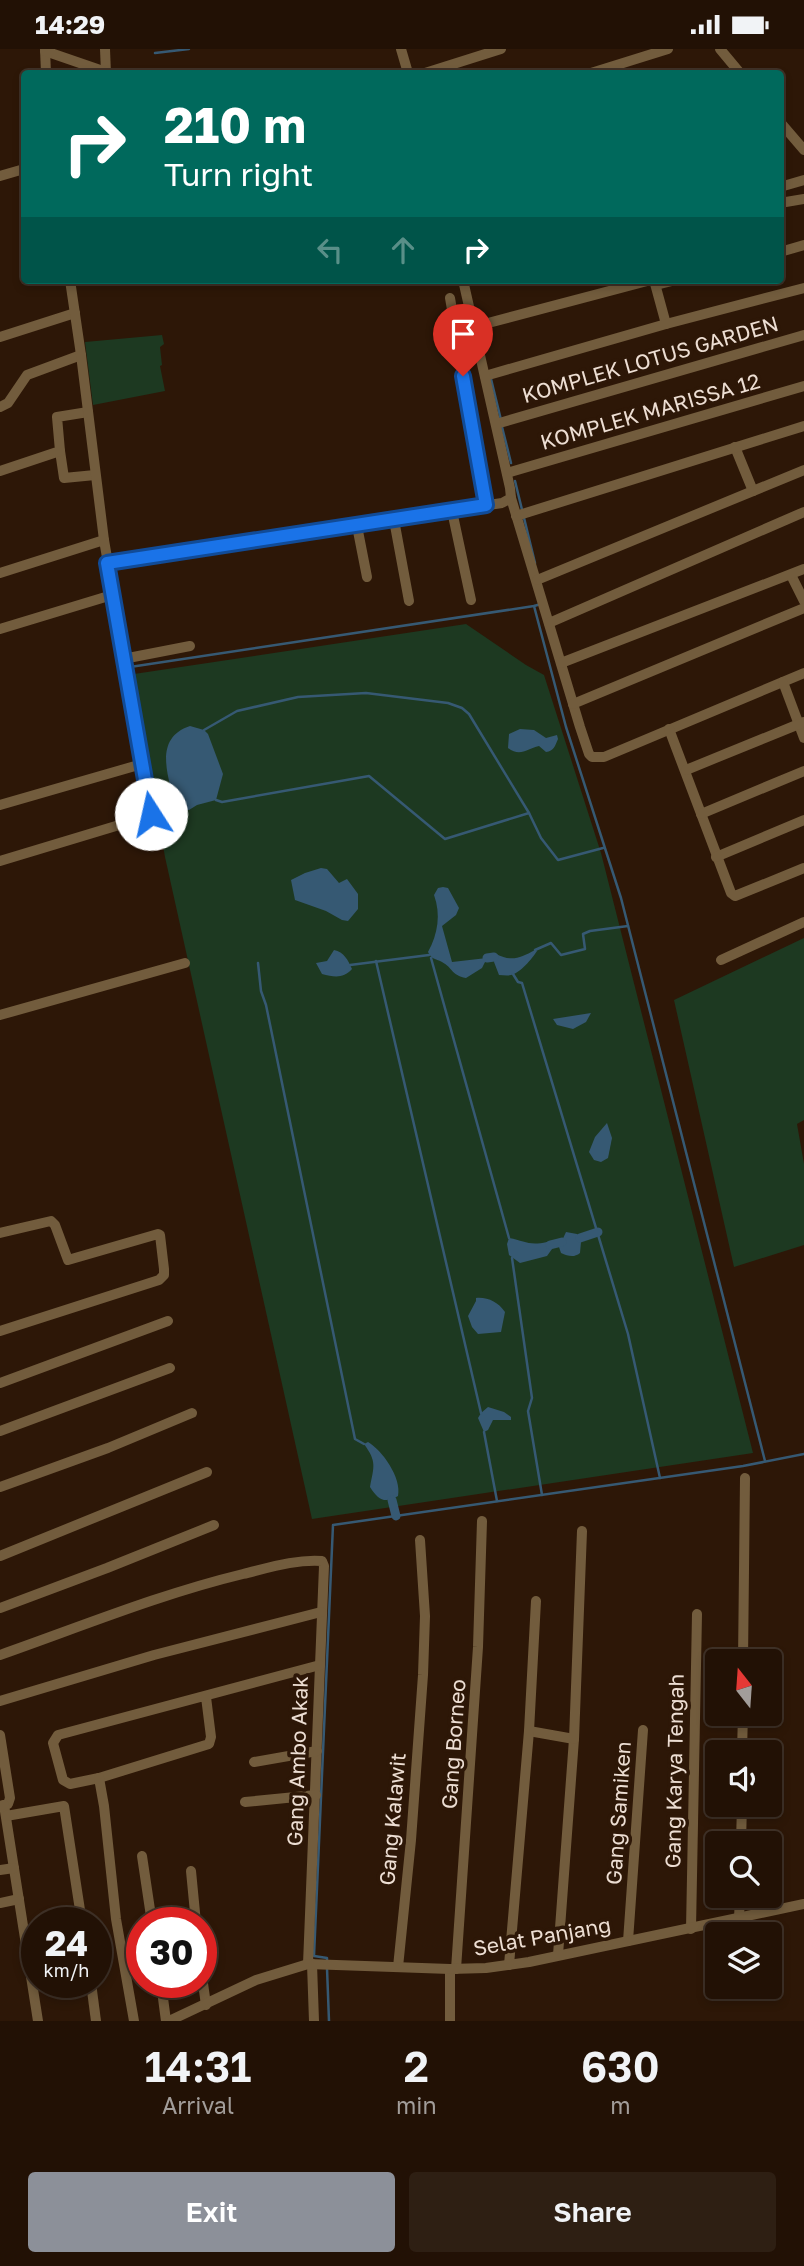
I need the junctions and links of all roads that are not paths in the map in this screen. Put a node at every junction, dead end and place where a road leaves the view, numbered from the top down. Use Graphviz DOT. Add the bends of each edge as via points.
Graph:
graph roads {
  1 [pos="105,49"];
  2 [pos="401,49"];
  3 [pos="502,49"];
  4 [pos="667,49"];
  5 [pos="720,49"];
  6 [pos="45,50"];
  7 [pos="46,70"];
  8 [pos="98,70"];
  9 [pos="106,70"];
  10 [pos="407,70"];
  11 [pos="435,70"];
  12 [pos="600,70"];
  13 [pos="738,70"];
  14 [pos="784,128"];
  15 [pos="804,149"];
  16 [pos="21,170"];
  17 [pos="0,176"];
  18 [pos="804,180"];
  19 [pos="784,186"];
  20 [pos="804,198"];
  21 [pos="784,202"];
  22 [pos="804,245"];
  23 [pos="784,250"];
  24 [pos="71,284"];
  25 [pos="465,284"];
  26 [pos="646,284"];
  27 [pos="655,284"];
  28 [pos="804,288"];
  29 [pos="450,299"];
  30 [pos="75,313"];
  31 [pos="666,324"];
  32 [pos="473,327"];
  33 [pos="804,335"];
  34 [pos="0,337"];
  35 [pos="81,355"];
  36 [pos="485,376"];
  37 [pos="804,386"];
  38 [pos="0,407"];
  39 [pos="88,412"];
  40 [pos="496,424"];
  41 [pos="804,426"];
  42 [pos="736,447"];
  43 [pos="60,451"];
  44 [pos="804,470"];
  45 [pos="0,471"];
  46 [pos="507,473"];
  47 [pos="95,475"];
  48 [pos="753,491"];
  49 [pos="511,498"];
  50 [pos="486,505"];
  51 [pos="452,511"];
  52 [pos="804,512"];
  53 [pos="520,514"];
  54 [pos="394,520"];
  55 [pos="357,526"];
  56 [pos="104,540"];
  57 [pos="107,563"];
  58 [pos="804,569"];
  59 [pos="0,573"];
  60 [pos="791,575"];
  61 [pos="367,577"];
  62 [pos="537,580"];
  63 [pos="112,595"];
  64 [pos="471,600"];
  65 [pos="409,601"];
  66 [pos="804,601"];
  67 [pos="804,608"];
  68 [pos="549,623"];
  69 [pos="0,629"];
  70 [pos="190,646"];
  71 [pos="123,659"];
  72 [pos="561,663"];
  73 [pos="804,673"];
  74 [pos="783,682"];
  75 [pos="573,704"];
  76 [pos="801,723"];
  77 [pos="669,729"];
  78 [pos="804,738"];
  79 [pos="142,764"];
  80 [pos="686,770"];
  81 [pos="804,771"];
  82 [pos="0,805"];
  83 [pos="701,814"];
  84 [pos="804,820"];
  85 [pos="716,856"];
  86 [pos="0,862"];
  87 [pos="804,868"];
  88 [pos="804,922"];
  89 [pos="721,960"];
  90 [pos="185,963"];
  91 [pos="0,1015"];
  92 [pos="0,1233"];
  93 [pos="168,1321"];
  94 [pos="0,1331"];
  95 [pos="170,1368"];
  96 [pos="0,1383"];
  97 [pos="192,1413"];
  98 [pos="0,1431"];
  99 [pos="207,1472"];
  100 [pos="745,1478"];
  101 [pos="0,1487"];
  102 [pos="482,1521"];
  103 [pos="214,1525"];
  104 [pos="582,1531"];
  105 [pos="420,1540"];
  106 [pos="0,1556"];
  107 [pos="536,1601"];
  108 [pos="0,1608"];
  109 [pos="321,1612"];
  110 [pos="697,1615"];
  111 [pos="743,1649"];
  112 [pos="0,1655"];
  113 [pos="320,1665"];
  114 [pos="206,1697"];
  115 [pos="0,1701"];
  116 [pos="642,1730"];
  117 [pos="529,1731"];
  118 [pos="0,1735"];
  119 [pos="574,1739"];
  120 [pos="317,1751"];
  121 [pos="254,1762"];
  122 [pos="99,1778"];
  123 [pos="316,1795"];
  124 [pos="245,1802"];
  125 [pos="3,1809"];
  126 [pos="142,1856"];
  127 [pos="14,1868"];
  128 [pos="0,1870"];
  129 [pos="191,1871"];
  130 [pos="19,1899"];
  131 [pos="0,1903"];
  132 [pos="804,1904"];
  133 [pos="80,1907"];
  134 [pos="150,1907"];
  135 [pos="194,1907"];
  136 [pos="739,1908"];
  137 [pos="739,1919"];
  138 [pos="691,1929"];
  139 [pos="628,1941"];
  140 [pos="558,1955"];
  141 [pos="318,1964"];
  142 [pos="509,1965"];
  143 [pos="398,1967"];
  144 [pos="453,1969"];
  145 [pos="93,1998"];
  146 [pos="164,1998"];
  147 [pos="205,1998"];
  148 [pos="206,2005"];
  149 [pos="38,2021"];
  150 [pos="96,2021"];
  151 [pos="134,2021"];
  152 [pos="168,2021"];
  153 [pos="314,2021"];
  154 [pos="450,2021"];
  1 -- 9 [label="street"];
  2 -- 10 [label="street"];
  3 -- 11 [label="street"];
  4 -- 12 [label="street"];
  5 -- 13 [label="street"];
  6 -- 7 [label="street"];
  6 -- 8 [label="street"];
  14 -- 15 [label="street"];
  16 -- 17 [label="street"];
  18 -- 19 [label="street"];
  20 -- 21 [label="street"];
  22 -- 23 [label="street"];
  24 -- 30 [label="street"];
  25 -- 32 [label="street"];
  26 -- 32 [label="street"];
  27 -- 31 [label="street"];
  28 -- 31 [label="street"];
  29 -- 50 [label="street"];
  30 -- 34 [label="street"];
  30 -- 35 [label="street"];
  31 -- 36 [label="street"];
  32 -- 36 [label="street"];
  33 -- 40 [label="street, KOMPLEK LOTUS GARDEN"];
  35 -- 38 [label="street" via="27,375 8,403"];
  35 -- 39 [label="street"];
  36 -- 40 [label="street"];
  37 -- 46 [label="street, KOMPLEK MARISSA 12"];
  39 -- 43 [label="street" via="57,417"];
  39 -- 47 [label="street"];
  40 -- 46 [label="street"];
  41 -- 42 [label="street"];
  42 -- 48 [label="street"];
  42 -- 53 [label="street"];
  43 -- 45 [label="street"];
  43 -- 47 [label="street" via="64,478"];
  44 -- 48 [label="street"];
  46 -- 49 [label="street"];
  47 -- 56 [label="street"];
  48 -- 62 [label="street"];
  49 -- 50 [label="street"];
  49 -- 53 [label="street"];
  50 -- 51 [label="street"];
  51 -- 54 [label="street"];
  51 -- 64 [label="street"];
  52 -- 68 [label="street"];
  53 -- 62 [label="street"];
  54 -- 55 [label="street"];
  54 -- 65 [label="street"];
  55 -- 57 [label="street"];
  55 -- 61 [label="street"];
  56 -- 57 [label="street"];
  56 -- 59 [label="street"];
  57 -- 63 [label="street"];
  58 -- 60 [label="street"];
  60 -- 66 [label="street"];
  60 -- 72 [label="street"];
  62 -- 68 [label="street"];
  63 -- 69 [label="street"];
  63 -- 71 [label="street"];
  67 -- 75 [label="street"];
  68 -- 72 [label="street"];
  70 -- 71 [label="street"];
  71 -- 79 [label="street"];
  72 -- 75 [label="street"];
  73 -- 74 [label="street"];
  74 -- 76 [label="street"];
  74 -- 77 [label="street"];
  75 -- 77 [label="street" via="594,759"];
  76 -- 78 [label="street"];
  76 -- 80 [label="street"];
  77 -- 80 [label="street"];
  79 -- 82 [label="street"];
  79 -- 86 [label="street" via="149,816"];
  80 -- 83 [label="street"];
  81 -- 83 [label="street"];
  83 -- 85 [label="street"];
  84 -- 85 [label="street"];
  85 -- 87 [label="street" via="735,896"];
  88 -- 89 [label="street"];
  90 -- 91 [label="street"];
  92 -- 94 [label="street" via="51,1221 68,1260 158,1234 164,1275"];
  93 -- 96 [label="street"];
  95 -- 98 [label="street"];
  97 -- 101 [label="street"];
  99 -- 106 [label="street"];
  100 -- 111 [label="street"];
  102 -- 144 [label="street, Gang Borneo" via="477,1661"];
  103 -- 108 [label="street"];
  104 -- 119 [label="street"];
  105 -- 143 [label="street, Gang Kalawit" via="423,1675"];
  107 -- 117 [label="street"];
  109 -- 112 [label="street, Gang Ambo Akak" via="324,1566 320,1560 222,1579"];
  109 -- 113 [label="street, Gang Ambo Akak"];
  109 -- 115 [label="street"];
  110 -- 138 [label="street, Gang Karya Tengah"];
  113 -- 114 [label="street"];
  113 -- 120 [label="street, Gang Ambo Akak"];
  114 -- 122 [label="street" via="209,1744"];
  114 -- 122 [label="street" via="54,1738 65,1783"];
  116 -- 139 [label="street, Gang Samiken"];
  117 -- 119 [label="street"];
  117 -- 142 [label="street"];
  118 -- 125 [label="street" via="10,1798"];
  119 -- 140 [label="street"];
  120 -- 121 [label="street"];
  120 -- 123 [label="street, Gang Ambo Akak"];
  122 -- 151 [label="street"];
  123 -- 124 [label="street"];
  123 -- 141 [label="street, Gang Ambo Akak"];
  125 -- 127 [label="street"];
  125 -- 133 [label="street" via="64,1806"];
  126 -- 134 [label="street"];
  127 -- 128 [label="street"];
  127 -- 130 [label="street"];
  129 -- 135 [label="street"];
  130 -- 131 [label="street"];
  130 -- 149 [label="street"];
  132 -- 137 [label="street, Selat Panjang"];
  136 -- 137 [label="street"];
  137 -- 138 [label="street, Selat Panjang"];
  138 -- 139 [label="street, Selat Panjang"];
  139 -- 140 [label="street, Selat Panjang"];
  140 -- 142 [label="street, Selat Panjang"];
  141 -- 143 [label="street, Selat Panjang"];
  141 -- 148 [label="street, Selat Panjang" via="256,1980"];
  141 -- 153 [label="street, Gang Ambo Akak"];
  142 -- 144 [label="street, Selat Panjang"];
  143 -- 144 [label="street, Selat Panjang"];
  144 -- 154 [label="street, Gang Borneo"];
  145 -- 150 [label="street"];
  146 -- 152 [label="street"];
  147 -- 148 [label="street"];
  148 -- 152 [label="street, Selat Panjang"];
}
